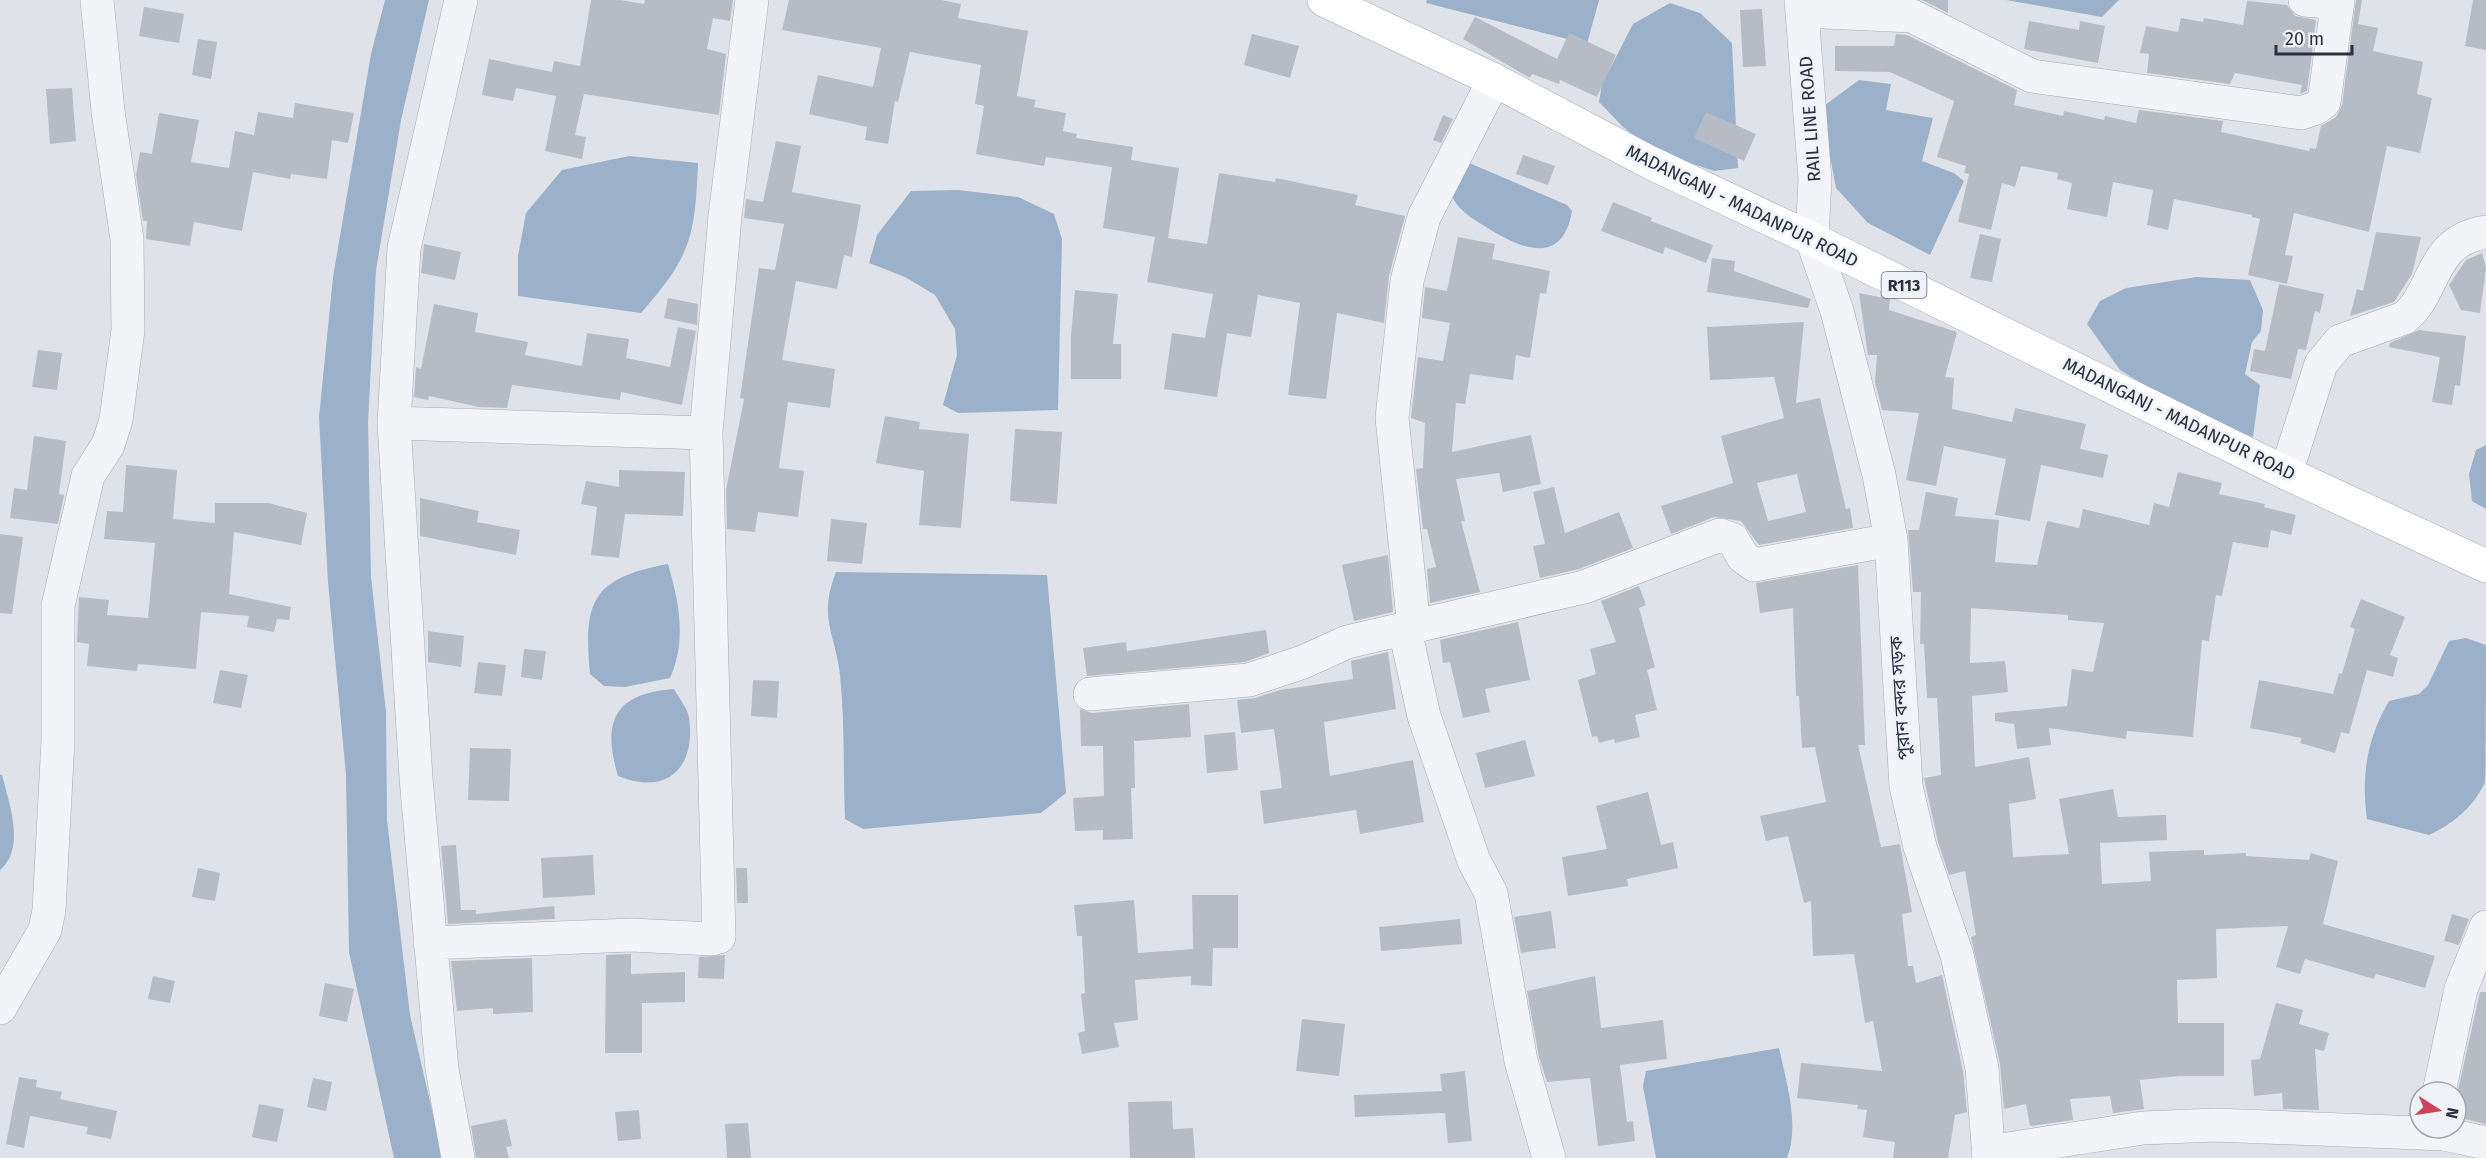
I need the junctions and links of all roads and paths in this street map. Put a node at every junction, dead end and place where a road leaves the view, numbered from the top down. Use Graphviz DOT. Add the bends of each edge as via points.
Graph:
graph roads {
  1 [pos="97,0"];
  2 [pos="460,0"];
  3 [pos="752,0"];
  4 [pos="1324,0"];
  5 [pos="2305,0"];
  6 [pos="2338,1"];
  7 [pos="1802,6"];
  8 [pos="1494,80"];
  9 [pos="2486,232"];
  10 [pos="1812,239"];
  11 [pos="394,423"];
  12 [pos="706,433"];
  13 [pos="2286,472"];
  14 [pos="1891,540"];
  15 [pos="2486,566"];
  16 [pos="1410,629"];
  17 [pos="1090,694"];
  18 [pos="2486,927"];
  19 [pos="430,943"];
  20 [pos="0,1008"];
  21 [pos="2441,1080"];
  22 [pos="2408,1130"];
  23 [pos="2468,1138"];
  24 [pos="2486,1143"];
  25 [pos="1988,1155"];
  26 [pos="458,1158"];
  27 [pos="1549,1158"];
  1 -- 20 [label="street" via="127,239 128,330 116,420 108,445 88,476 58,606 58,740 49,910 45,930"];
  2 -- 11 [label="street" via="404,248"];
  3 -- 12 [label="street" via="725,216"];
  4 -- 8 [label="main road, MADANGANJ - MADANPUR ROAD / R113"];
  5 -- 6 [label="street"];
  6 -- 7 [label="street" via="2324,102 2301,113 2032,76 1912,16"];
  7 -- 10 [label="street, RAIL LINE ROAD" via="1815,179"];
  8 -- 10 [label="main road, MADANGANJ - MADANPUR ROAD / R113" via="1651,163"];
  8 -- 16 [label="street" via="1424,217 1407,281 1392,418"];
  9 -- 13 [label="street" via="2473,234 2447,251 2412,312 2404,318 2340,341 2321,364"];
  10 -- 13 [label="main road, MADANGANJ - MADANPUR ROAD / R113"];
  10 -- 14 [label="street, পুরান বন্দর সড়ক" via="1837,311 1879,475"];
  11 -- 12 [label="street"];
  11 -- 19 [label="street"];
  12 -- 19 [label="street" via="719,937 631,935"];
  13 -- 15 [label="main road, MADANGANJ - MADANPUR ROAD / R113"];
  14 -- 16 [label="street" via="1754,565 1743,557 1733,540 1720,535 1584,586"];
  14 -- 25 [label="street, পুরান বন্দর সড়ক" via="1906,786 1920,847 1957,955 1982,1068"];
  16 -- 17 [label="street" via="1347,642 1249,680"];
  16 -- 27 [label="street" via="1424,716 1474,861 1491,893 1521,1061"];
  18 -- 21 [label="street" via="2460,989"];
  19 -- 26 [label="street" via="442,1069"];
  22 -- 25 [label="street" via="2143,1128"];
  23 -- 24 [label="street"];
}
